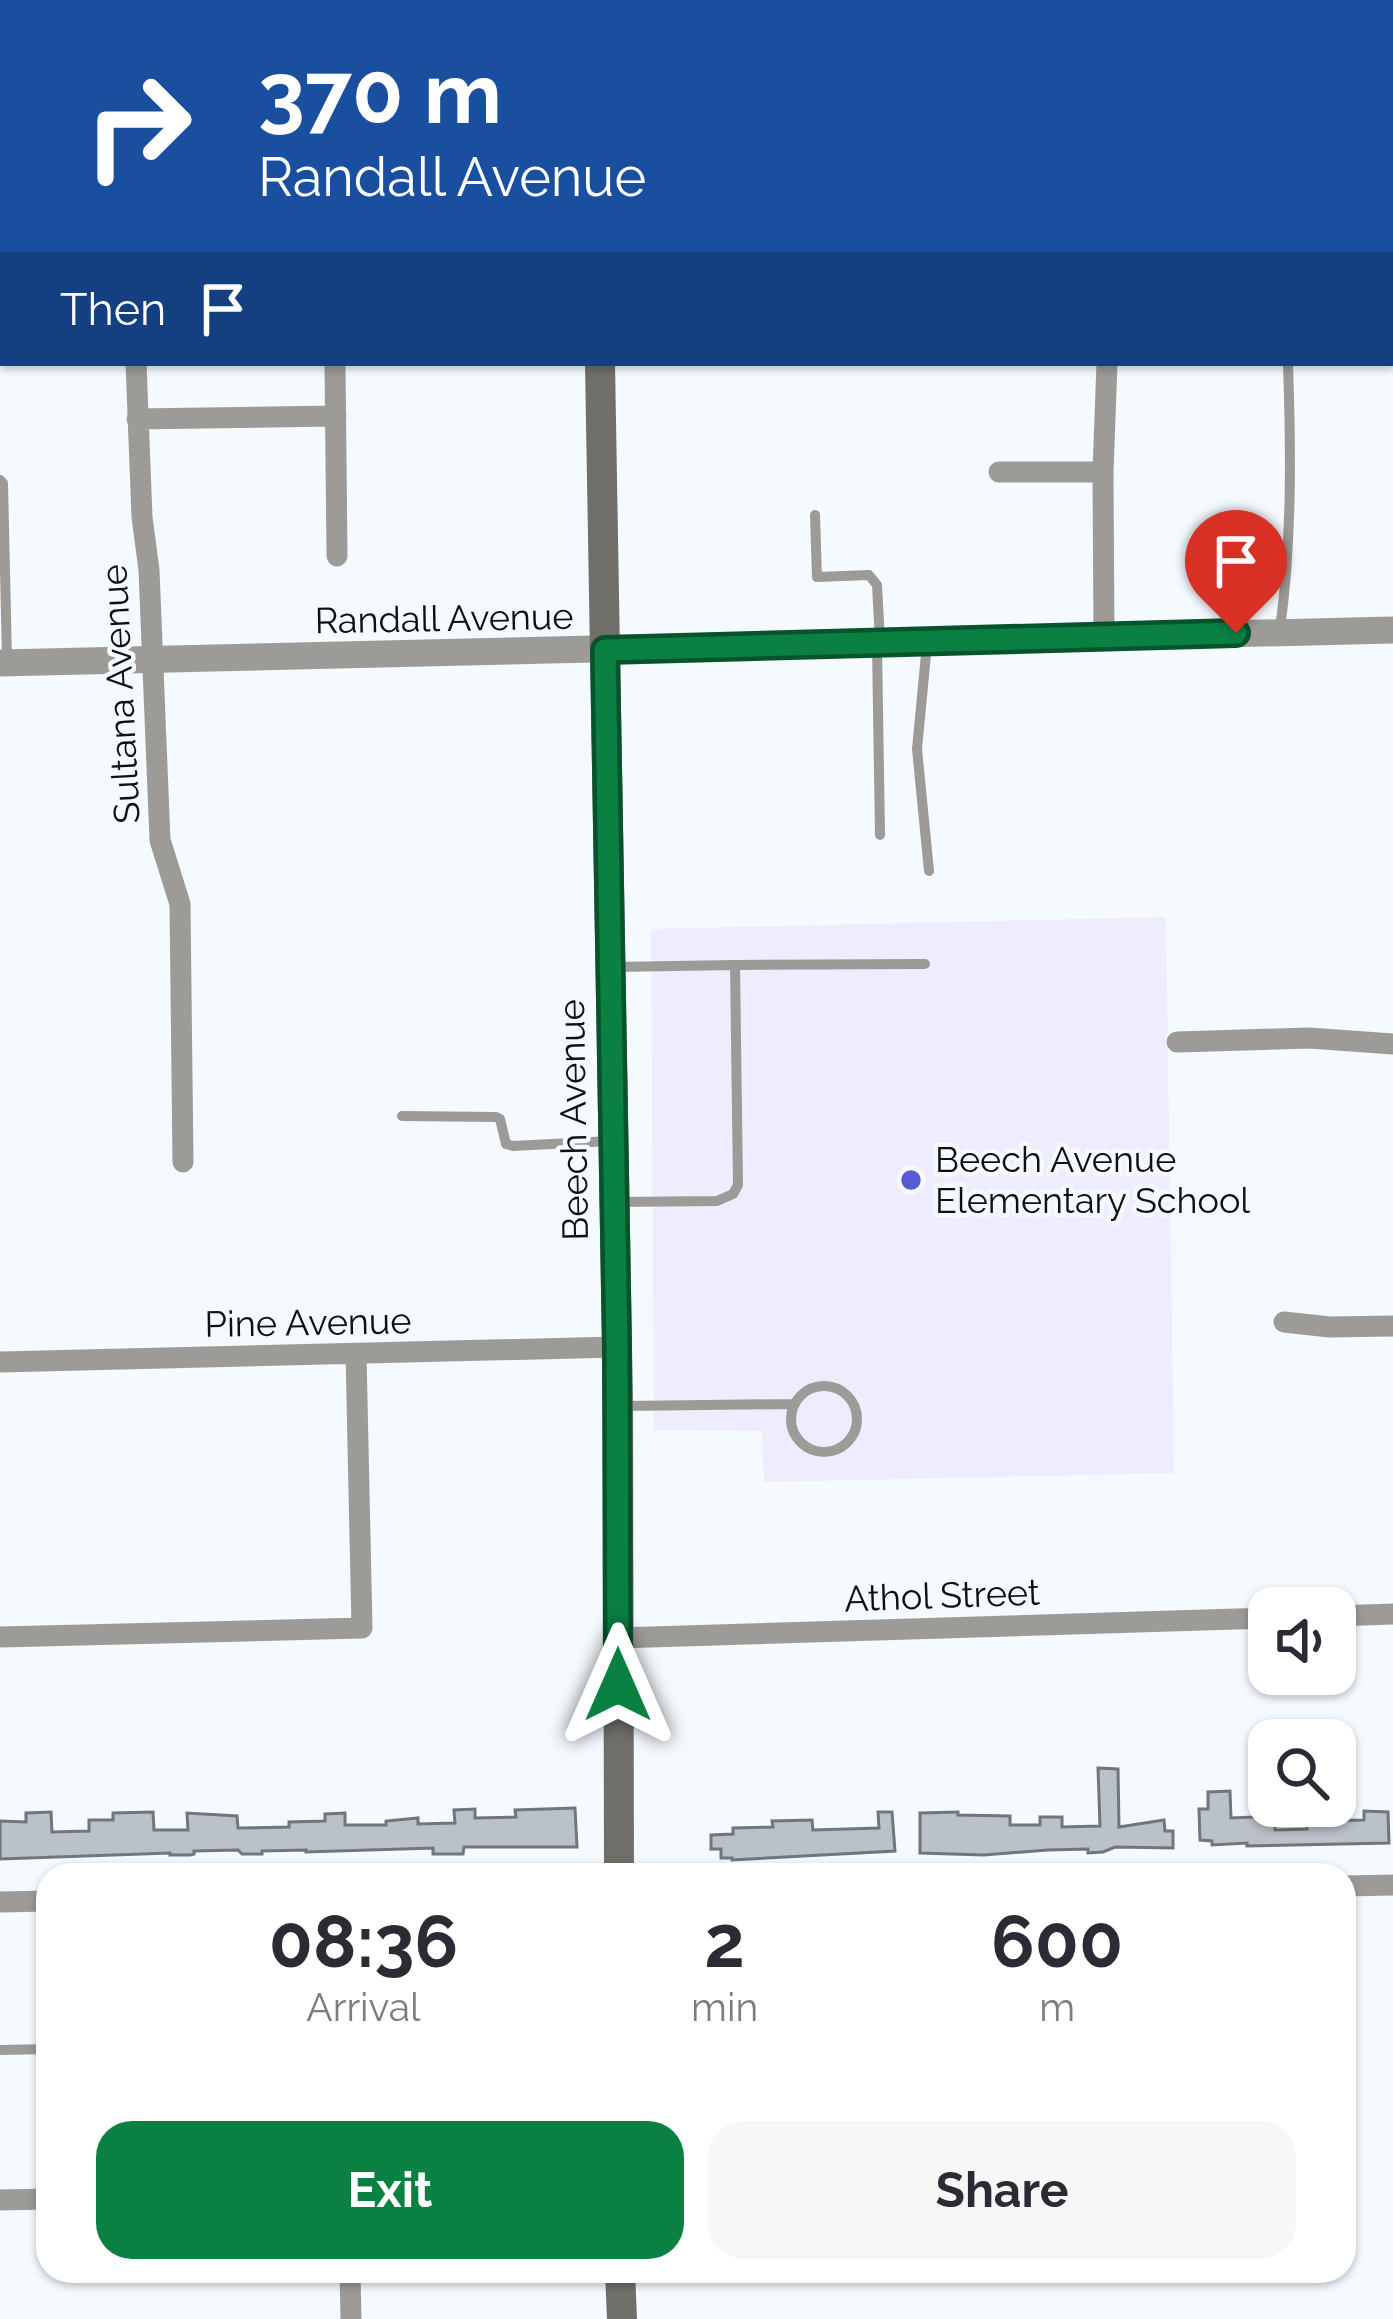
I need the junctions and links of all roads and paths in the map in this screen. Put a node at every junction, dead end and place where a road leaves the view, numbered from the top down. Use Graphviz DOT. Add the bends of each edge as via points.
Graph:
graph roads {
  1 [pos="136,366"];
  2 [pos="335,366"];
  3 [pos="600,366"];
  4 [pos="1107,366"];
  5 [pos="1288,366"];
  6 [pos="336,416"];
  7 [pos="137,419"];
  8 [pos="999,472"];
  9 [pos="1103,472"];
  10 [pos="0,480"];
  11 [pos="815,515"];
  12 [pos="338,556"];
  13 [pos="1393,630"];
  14 [pos="1280,632"];
  15 [pos="1104,636"];
  16 [pos="927,641"];
  17 [pos="879,642"];
  18 [pos="605,650"];
  19 [pos="152,660"];
  20 [pos="4,663"];
  21 [pos="880,835"];
  22 [pos="928,871"];
  23 [pos="925,964"];
  24 [pos="735,965"];
  25 [pos="609,967"];
  26 [pos="1177,1042"];
  27 [pos="1393,1043"];
  28 [pos="402,1116"];
  29 [pos="613,1141"];
  30 [pos="184,1162"];
  31 [pos="614,1202"];
  32 [pos="1284,1322"];
  33 [pos="1393,1326"];
  34 [pos="617,1347"];
  35 [pos="356,1354"];
  36 [pos="0,1362"];
  37 [pos="795,1404"];
  38 [pos="618,1406"];
  39 [pos="1393,1614"];
  40 [pos="1356,1615"];
  41 [pos="1248,1619"];
  42 [pos="0,1637"];
  43 [pos="618,1637"];
  44 [pos="619,1863"];
  45 [pos="1356,1886"];
  46 [pos="1393,1886"];
  47 [pos="36,1901"];
  48 [pos="0,1902"];
  49 [pos="36,2049"];
  50 [pos="0,2050"];
  51 [pos="36,2199"];
  52 [pos="0,2200"];
  53 [pos="350,2283"];
  54 [pos="620,2283"];
  55 [pos="350,2319"];
  56 [pos="622,2319"];
  1 -- 7 [label="street, Sultana Avenue"];
  2 -- 6 [label="street"];
  3 -- 18 [label="main road, Beech Avenue"];
  4 -- 9 [label="street"];
  5 -- 14 [label="lane"];
  6 -- 7 [label="street"];
  6 -- 12 [label="street"];
  7 -- 19 [label="street, Sultana Avenue"];
  8 -- 9 [label="street"];
  9 -- 15 [label="street"];
  10 -- 20 [label="lane"];
  11 -- 17 [label="lane" via="817,577 869,575 878,585"];
  13 -- 14 [label="street, Randall Avenue"];
  14 -- 15 [label="street, Randall Avenue"];
  15 -- 16 [label="street, Randall Avenue"];
  16 -- 17 [label="street, Randall Avenue"];
  16 -- 22 [label="lane" via="917,749"];
  17 -- 18 [label="street, Randall Avenue"];
  17 -- 21 [label="lane"];
  18 -- 19 [label="street, Randall Avenue"];
  18 -- 25 [label="main road, Beech Avenue"];
  19 -- 20 [label="street, Randall Avenue"];
  19 -- 30 [label="street, Sultana Avenue" via="160,840 180,904"];
  23 -- 24 [label="lane"];
  24 -- 25 [label="lane"];
  24 -- 31 [label="lane" via="738,1185 717,1201"];
  25 -- 29 [label="main road, Beech Avenue"];
  26 -- 27 [label="street"];
  28 -- 29 [label="lane" via="496,1117 513,1146"];
  29 -- 31 [label="main road, Beech Avenue"];
  31 -- 34 [label="main road, Beech Avenue"];
  32 -- 33 [label="street"];
  34 -- 35 [label="street, Pine Avenue"];
  34 -- 38 [label="main road, Beech Avenue"];
  35 -- 36 [label="street, Pine Avenue"];
  35 -- 42 [label="street" via="362,1628"];
  37 -- 37 [label="lane" via="812,1389 842,1392 855,1408 852,1438 825,1452 804,1445 792,1426"];
  37 -- 38 [label="lane"];
  38 -- 43 [label="main road, Beech Avenue"];
  39 -- 40 [label="street"];
  41 -- 43 [label="street, Athol Street"];
  43 -- 44 [label="main road, Beech Avenue"];
  45 -- 46 [label="street"];
  47 -- 48 [label="street"];
  49 -- 50 [label="lane"];
  51 -- 52 [label="street"];
  53 -- 55 [label="street"];
  54 -- 56 [label="main road"];
}
